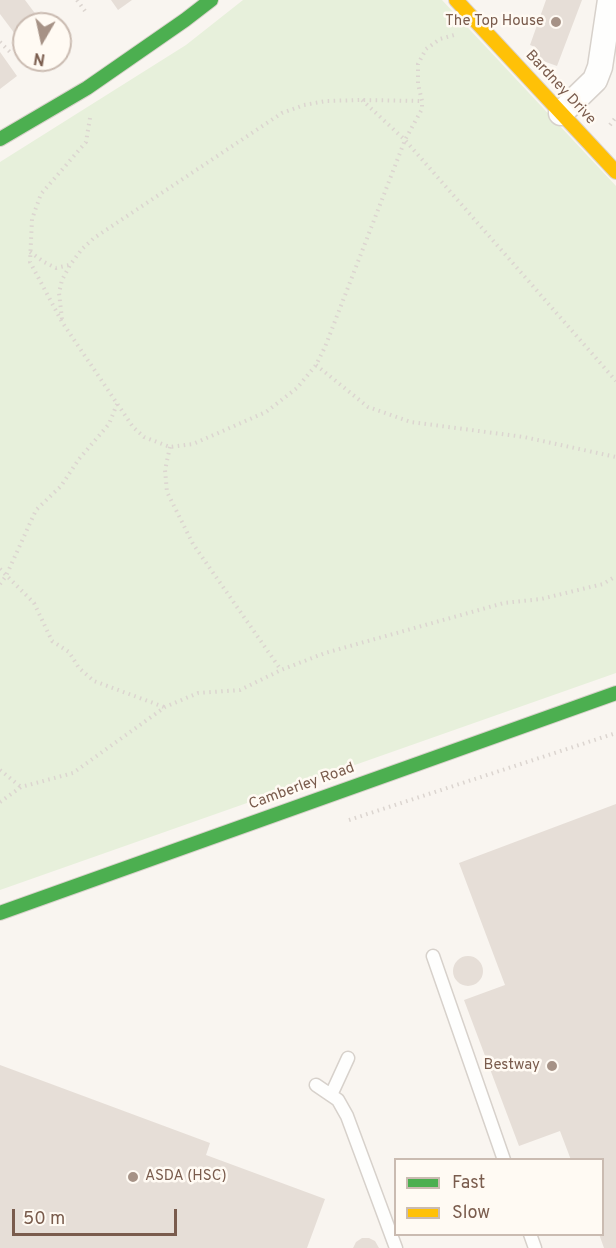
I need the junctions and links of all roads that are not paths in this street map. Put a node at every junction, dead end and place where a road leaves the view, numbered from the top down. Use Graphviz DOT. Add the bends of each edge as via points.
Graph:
graph roads {
  1 [pos="211,0"];
  2 [pos="456,0"];
  3 [pos="610,0"];
  4 [pos="611,32"];
  5 [pos="561,113"];
  6 [pos="0,139"];
  7 [pos="616,172"];
  8 [pos="616,693"];
  9 [pos="0,912"];
  10 [pos="434,956"];
  11 [pos="348,1058"];
  12 [pos="316,1085"];
  13 [pos="331,1095"];
  14 [pos="503,1158"];
  15 [pos="396,1248"];
  1 -- 6 [label="main road" via="87,88"];
  2 -- 5 [label="main road, Bardney Drive"];
  3 -- 4 [label="street"];
  4 -- 5 [label="street" via="595,80"];
  5 -- 7 [label="main road, Bardney Drive"];
  8 -- 9 [label="main road, Camberley Road"];
  10 -- 14 [label="lane"];
  11 -- 13 [label="lane"];
  12 -- 13 [label="lane"];
  13 -- 15 [label="lane" via="347,1116"];
}
